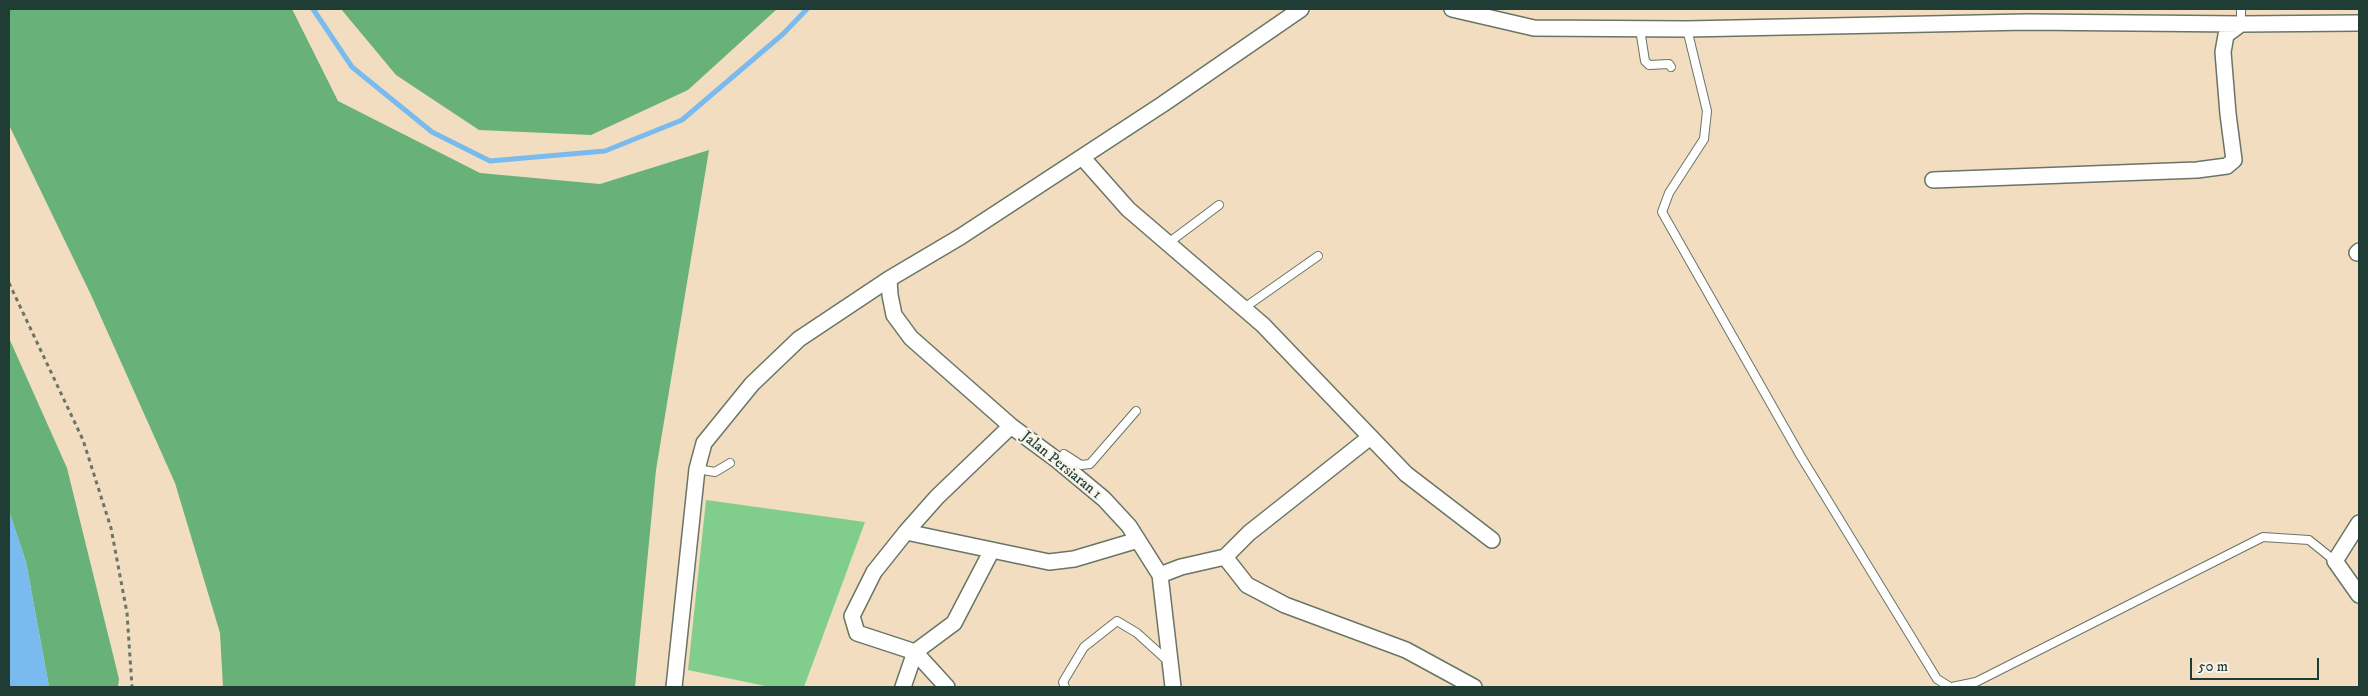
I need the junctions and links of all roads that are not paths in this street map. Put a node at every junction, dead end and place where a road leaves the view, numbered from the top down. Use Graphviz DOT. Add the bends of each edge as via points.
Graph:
graph roads {
  1 [pos="1301,9"];
  2 [pos="1452,9"];
  3 [pos="2241,9"];
  4 [pos="2359,23"];
  5 [pos="2241,24"];
  6 [pos="1640,29"];
  7 [pos="1687,29"];
  8 [pos="1671,67"];
  9 [pos="1082,157"];
  10 [pos="1933,180"];
  11 [pos="1219,205"];
  12 [pos="1167,244"];
  13 [pos="1318,256"];
  14 [pos="889,279"];
  15 [pos="1244,308"];
  16 [pos="1136,411"];
  17 [pos="1011,426"];
  18 [pos="1369,438"];
  19 [pos="1061,457"];
  20 [pos="730,463"];
  21 [pos="697,469"];
  22 [pos="2359,523"];
  23 [pos="906,532"];
  24 [pos="1138,540"];
  25 [pos="1492,540"];
  26 [pos="992,550"];
  27 [pos="1225,558"];
  28 [pos="2335,561"];
  29 [pos="1160,575"];
  30 [pos="2359,595"];
  31 [pos="915,652"];
  32 [pos="1171,664"];
  33 [pos="674,687"];
  34 [pos="903,687"];
  35 [pos="947,687"];
  36 [pos="1065,687"];
  37 [pos="1174,687"];
  38 [pos="1474,687"];
  39 [pos="1951,687"];
  1 -- 9 [label="street"];
  2 -- 6 [label="street" via="1534,28"];
  3 -- 5 [label="lane"];
  4 -- 5 [label="street"];
  5 -- 7 [label="street" via="2026,22"];
  5 -- 10 [label="street" via="2226,35 2223,52 2234,160 2227,166 2197,170"];
  6 -- 7 [label="street"];
  6 -- 8 [label="lane" via="1645,61 1649,65 1669,64"];
  7 -- 39 [label="lane" via="1707,111 1704,139 1669,193 1662,212 1806,463 1936,679"];
  9 -- 12 [label="street" via="1128,210"];
  9 -- 14 [label="street"];
  11 -- 12 [label="lane"];
  12 -- 15 [label="street"];
  13 -- 15 [label="lane"];
  14 -- 17 [label="street, Jalan Persiaran 1" via="894,314 911,338"];
  14 -- 21 [label="street" via="799,339 752,384 704,443"];
  15 -- 18 [label="street"];
  16 -- 19 [label="lane" via="1090,464 1081,465"];
  17 -- 19 [label="street, Jalan Persiaran 1"];
  17 -- 23 [label="street" via="937,497"];
  18 -- 25 [label="street" via="1406,474"];
  18 -- 27 [label="street" via="1249,533"];
  19 -- 24 [label="street, Jalan Persiaran 1" via="1104,499"];
  20 -- 21 [label="lane" via="714,472"];
  21 -- 33 [label="street"];
  22 -- 28 [label="street"];
  23 -- 26 [label="street"];
  23 -- 31 [label="street" via="874,572 852,616 857,633"];
  24 -- 26 [label="street" via="1074,559 1049,562"];
  24 -- 29 [label="street, Jalan Persiaran 1"];
  26 -- 31 [label="street" via="954,623"];
  27 -- 29 [label="street"];
  27 -- 38 [label="street" via="1247,585 1284,605 1406,650"];
  28 -- 30 [label="street"];
  28 -- 39 [label="lane" via="2309,540 2263,537 1976,682"];
  29 -- 32 [label="street, Jalan Persiaran 1"];
  31 -- 34 [label="street"];
  31 -- 35 [label="street"];
  32 -- 36 [label="lane" via="1137,633 1117,621 1084,647 1063,682"];
  32 -- 37 [label="street, Jalan Persiaran 1"];
}
